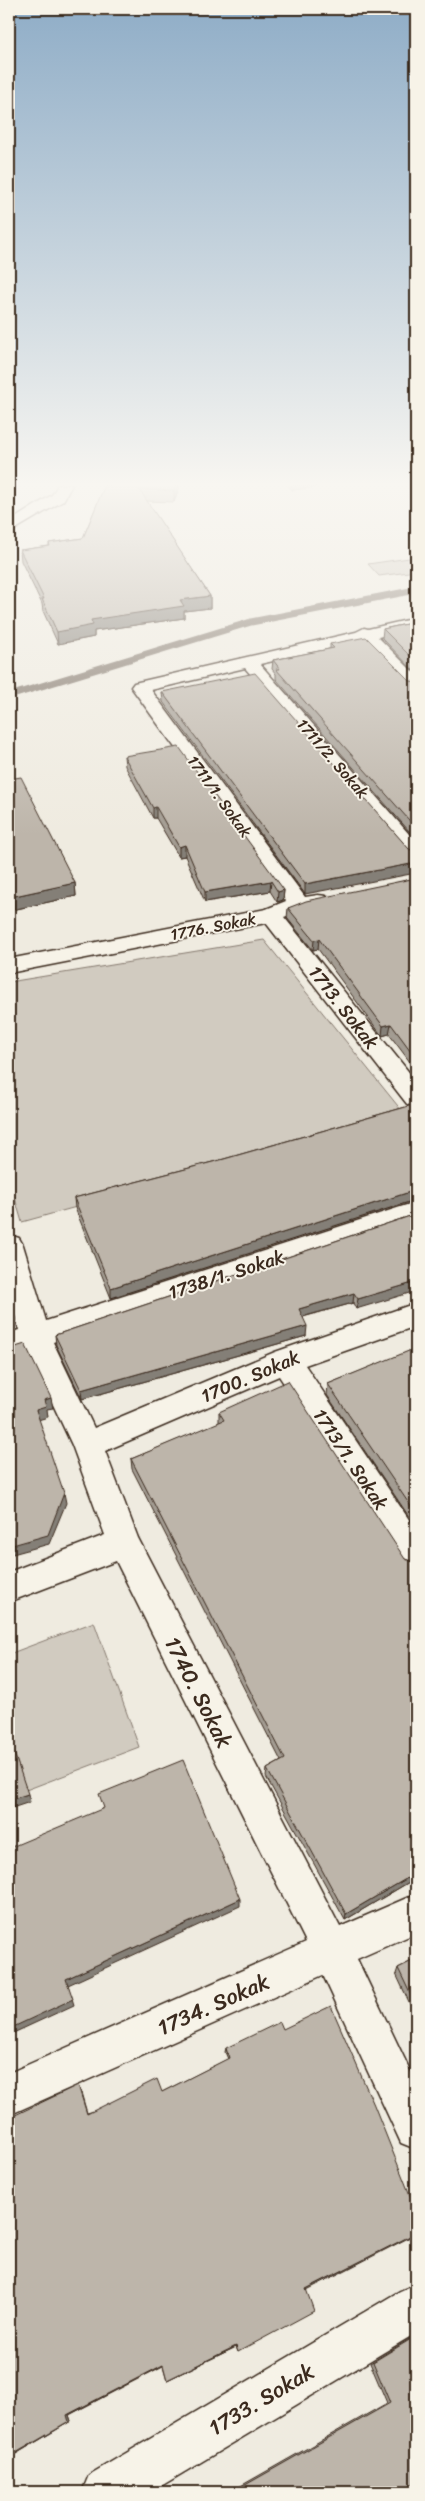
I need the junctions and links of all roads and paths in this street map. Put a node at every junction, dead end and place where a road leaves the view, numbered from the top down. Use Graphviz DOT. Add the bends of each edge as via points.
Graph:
graph roads {
  1 [pos="416,623"];
  2 [pos="364,634"];
  3 [pos="249,662"];
  4 [pos="416,685"];
  5 [pos="416,854"];
  6 [pos="335,897"];
  7 [pos="299,904"];
  8 [pos="271,915"];
  9 [pos="9,966"];
  10 [pos="416,1098"];
  11 [pos="416,1212"];
  12 [pos="9,1245"];
  13 [pos="416,1314"];
  14 [pos="23,1341"];
  15 [pos="285,1360"];
  16 [pos="87,1445"];
  17 [pos="124,1543"];
  18 [pos="416,1557"];
  19 [pos="9,1587"];
  20 [pos="416,1913"];
  21 [pos="332,1951"];
  22 [pos="9,2094"];
  23 [pos="416,2128"];
  24 [pos="416,2307"];
  25 [pos="106,2492"];
  1 -- 2 [label="street"];
  2 -- 3 [label="street"];
  2 -- 4 [label="street"];
  3 -- 5 [label="street, 1711/2. Sokak"];
  3 -- 7 [label="street, 1711/1. Sokak" via="140,687"];
  6 -- 7 [label="street, 1776. Sokak"];
  7 -- 8 [label="street, 1776. Sokak"];
  8 -- 9 [label="street, 1776. Sokak"];
  8 -- 10 [label="street, 1713. Sokak"];
  11 -- 14 [label="street, 1738/1. Sokak"];
  12 -- 14 [label="street, 1740. Sokak"];
  13 -- 15 [label="street, 1700. Sokak"];
  14 -- 16 [label="street, 1740. Sokak"];
  15 -- 16 [label="street, 1700. Sokak"];
  15 -- 18 [label="street, 1713/1. Sokak"];
  16 -- 17 [label="street, 1740. Sokak"];
  17 -- 19 [label="street"];
  17 -- 21 [label="street, 1740. Sokak"];
  20 -- 21 [label="street, 1734. Sokak"];
  21 -- 22 [label="street, 1734. Sokak"];
  21 -- 23 [label="street, 1740. Sokak"];
  24 -- 25 [label="street, 1733. Sokak"];
}
